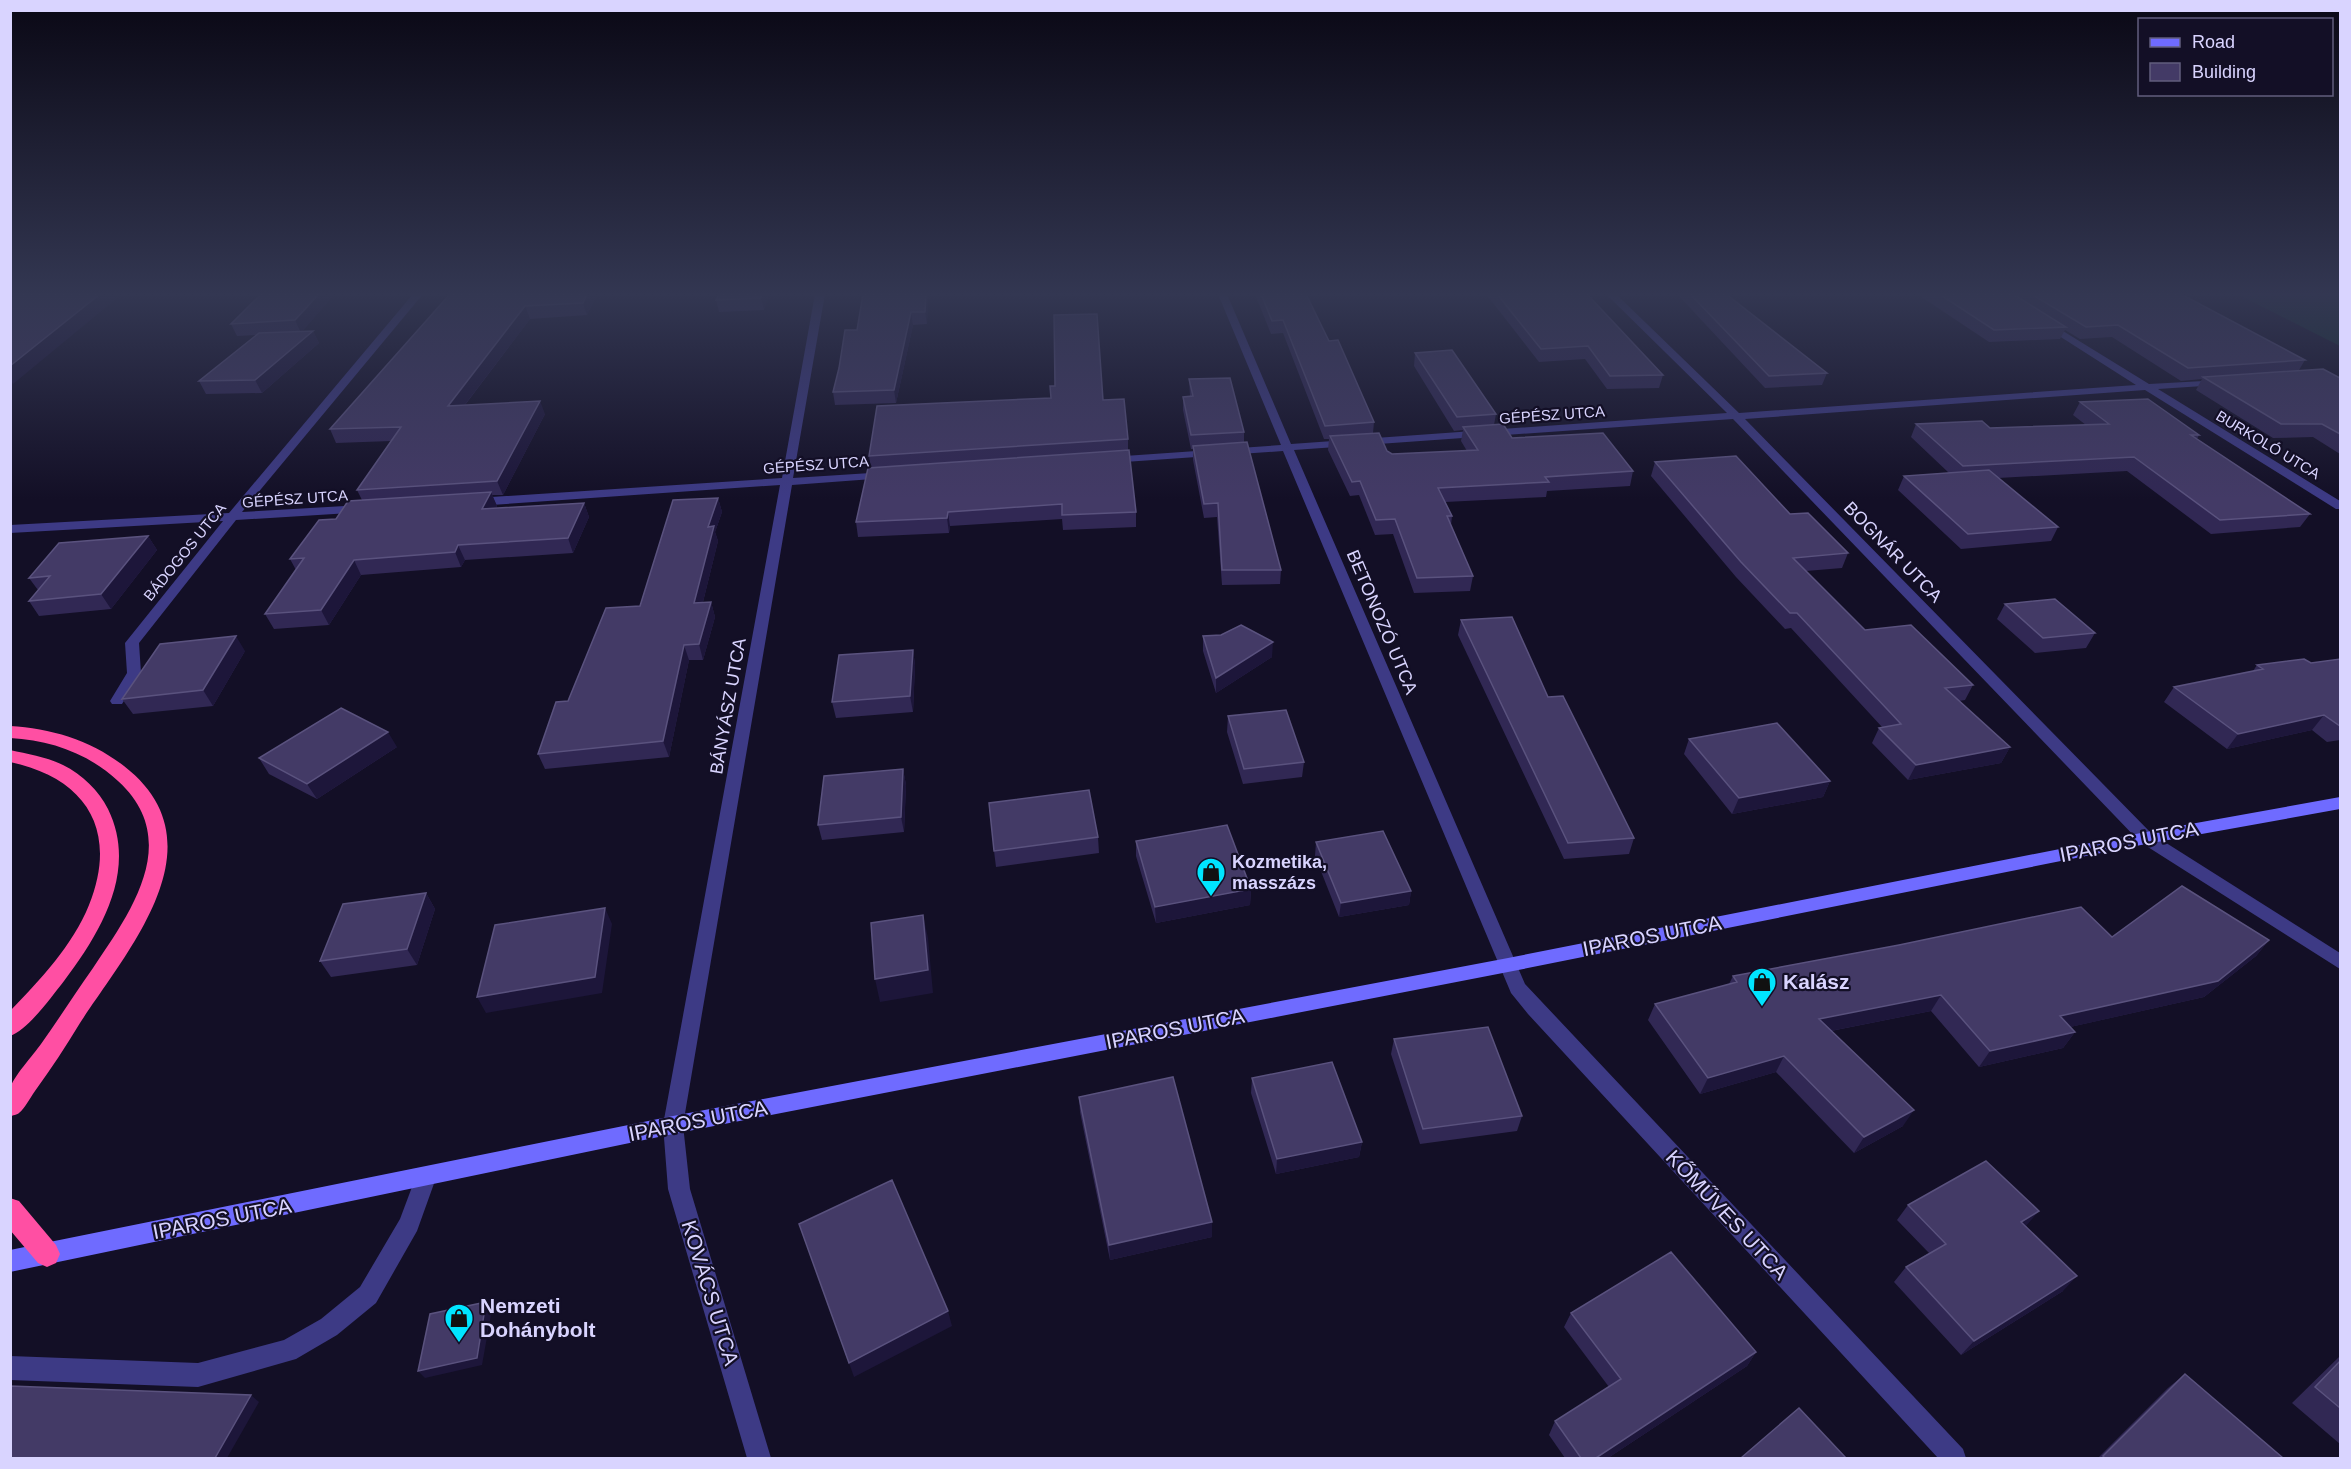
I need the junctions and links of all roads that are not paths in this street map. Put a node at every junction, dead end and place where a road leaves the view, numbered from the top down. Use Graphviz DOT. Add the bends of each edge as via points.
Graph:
graph roads {
  1 [pos="361,363"];
  2 [pos="808,363"];
  3 [pos="1251,363"];
  4 [pos="1681,363"];
  5 [pos="2106,363"];
  6 [pos="2236,381"];
  7 [pos="2145,387"];
  8 [pos="1737,417"];
  9 [pos="1288,448"];
  10 [pos="1097,461"];
  11 [pos="895,475"];
  12 [pos="788,482"];
  13 [pos="468,502"];
  14 [pos="2340,506"];
  15 [pos="373,509"];
  16 [pos="231,518"];
  17 [pos="10,529"];
  18 [pos="117,702"];
  19 [pos="10,732"];
  20 [pos="10,756"];
  21 [pos="2340,803"];
  22 [pos="2146,838"];
  23 [pos="2340,962"];
  24 [pos="1508,965"];
  25 [pos="10,1027"];
  26 [pos="10,1106"];
  27 [pos="674,1125"];
  28 [pos="424,1178"];
  29 [pos="10,1210"];
  30 [pos="47,1254"];
  31 [pos="10,1262"];
  32 [pos="10,1368"];
  33 [pos="759,1458"];
  34 [pos="1954,1458"];
  1 -- 16 [label="street, BÁDOGOS UTCA"];
  2 -- 12 [label="street, BÁNYÁSZ UTCA"];
  3 -- 9 [label="street, BETONOZÓ UTCA"];
  4 -- 8 [label="street, BOGNÁR UTCA"];
  5 -- 7 [label="street, BURKOLÓ UTCA"];
  6 -- 7 [label="street, GÉPÉSZ UTCA"];
  7 -- 8 [label="street, GÉPÉSZ UTCA"];
  7 -- 14 [label="street, BURKOLÓ UTCA"];
  8 -- 9 [label="street, GÉPÉSZ UTCA"];
  8 -- 22 [label="street, BOGNÁR UTCA"];
  9 -- 10 [label="street, GÉPÉSZ UTCA"];
  9 -- 24 [label="street, BETONOZÓ UTCA"];
  11 -- 12 [label="street, GÉPÉSZ UTCA"];
  12 -- 13 [label="street, GÉPÉSZ UTCA"];
  12 -- 27 [label="street, BÁNYÁSZ UTCA"];
  15 -- 16 [label="street, GÉPÉSZ UTCA"];
  16 -- 17 [label="street, GÉPÉSZ UTCA"];
  16 -- 18 [label="street, BÁDOGOS UTCA" via="132,643 134,673"];
  19 -- 26 [label="highway" via="51,738 100,758 142,794 159,836 158,864 137,918 41,1066"];
  20 -- 25 [label="highway" via="42,763 82,787 96,802 106,824 110,847 108,871 90,924 46,988"];
  21 -- 22 [label="street, IPAROS UTCA"];
  22 -- 23 [label="street, BOGNÁR UTCA"];
  22 -- 24 [label="street, IPAROS UTCA"];
  24 -- 27 [label="street, IPAROS UTCA"];
  24 -- 34 [label="street, KŐMŰVES UTCA" via="1518,988 1535,1009"];
  27 -- 28 [label="street, IPAROS UTCA"];
  27 -- 33 [label="street, KOVÁCS UTCA" via="679,1189"];
  28 -- 30 [label="street, IPAROS UTCA"];
  28 -- 32 [label="street" via="408,1224 368,1295 329,1327 288,1351 198,1376"];
  29 -- 30 [label="highway"];
  30 -- 31 [label="street, IPAROS UTCA"];
}
